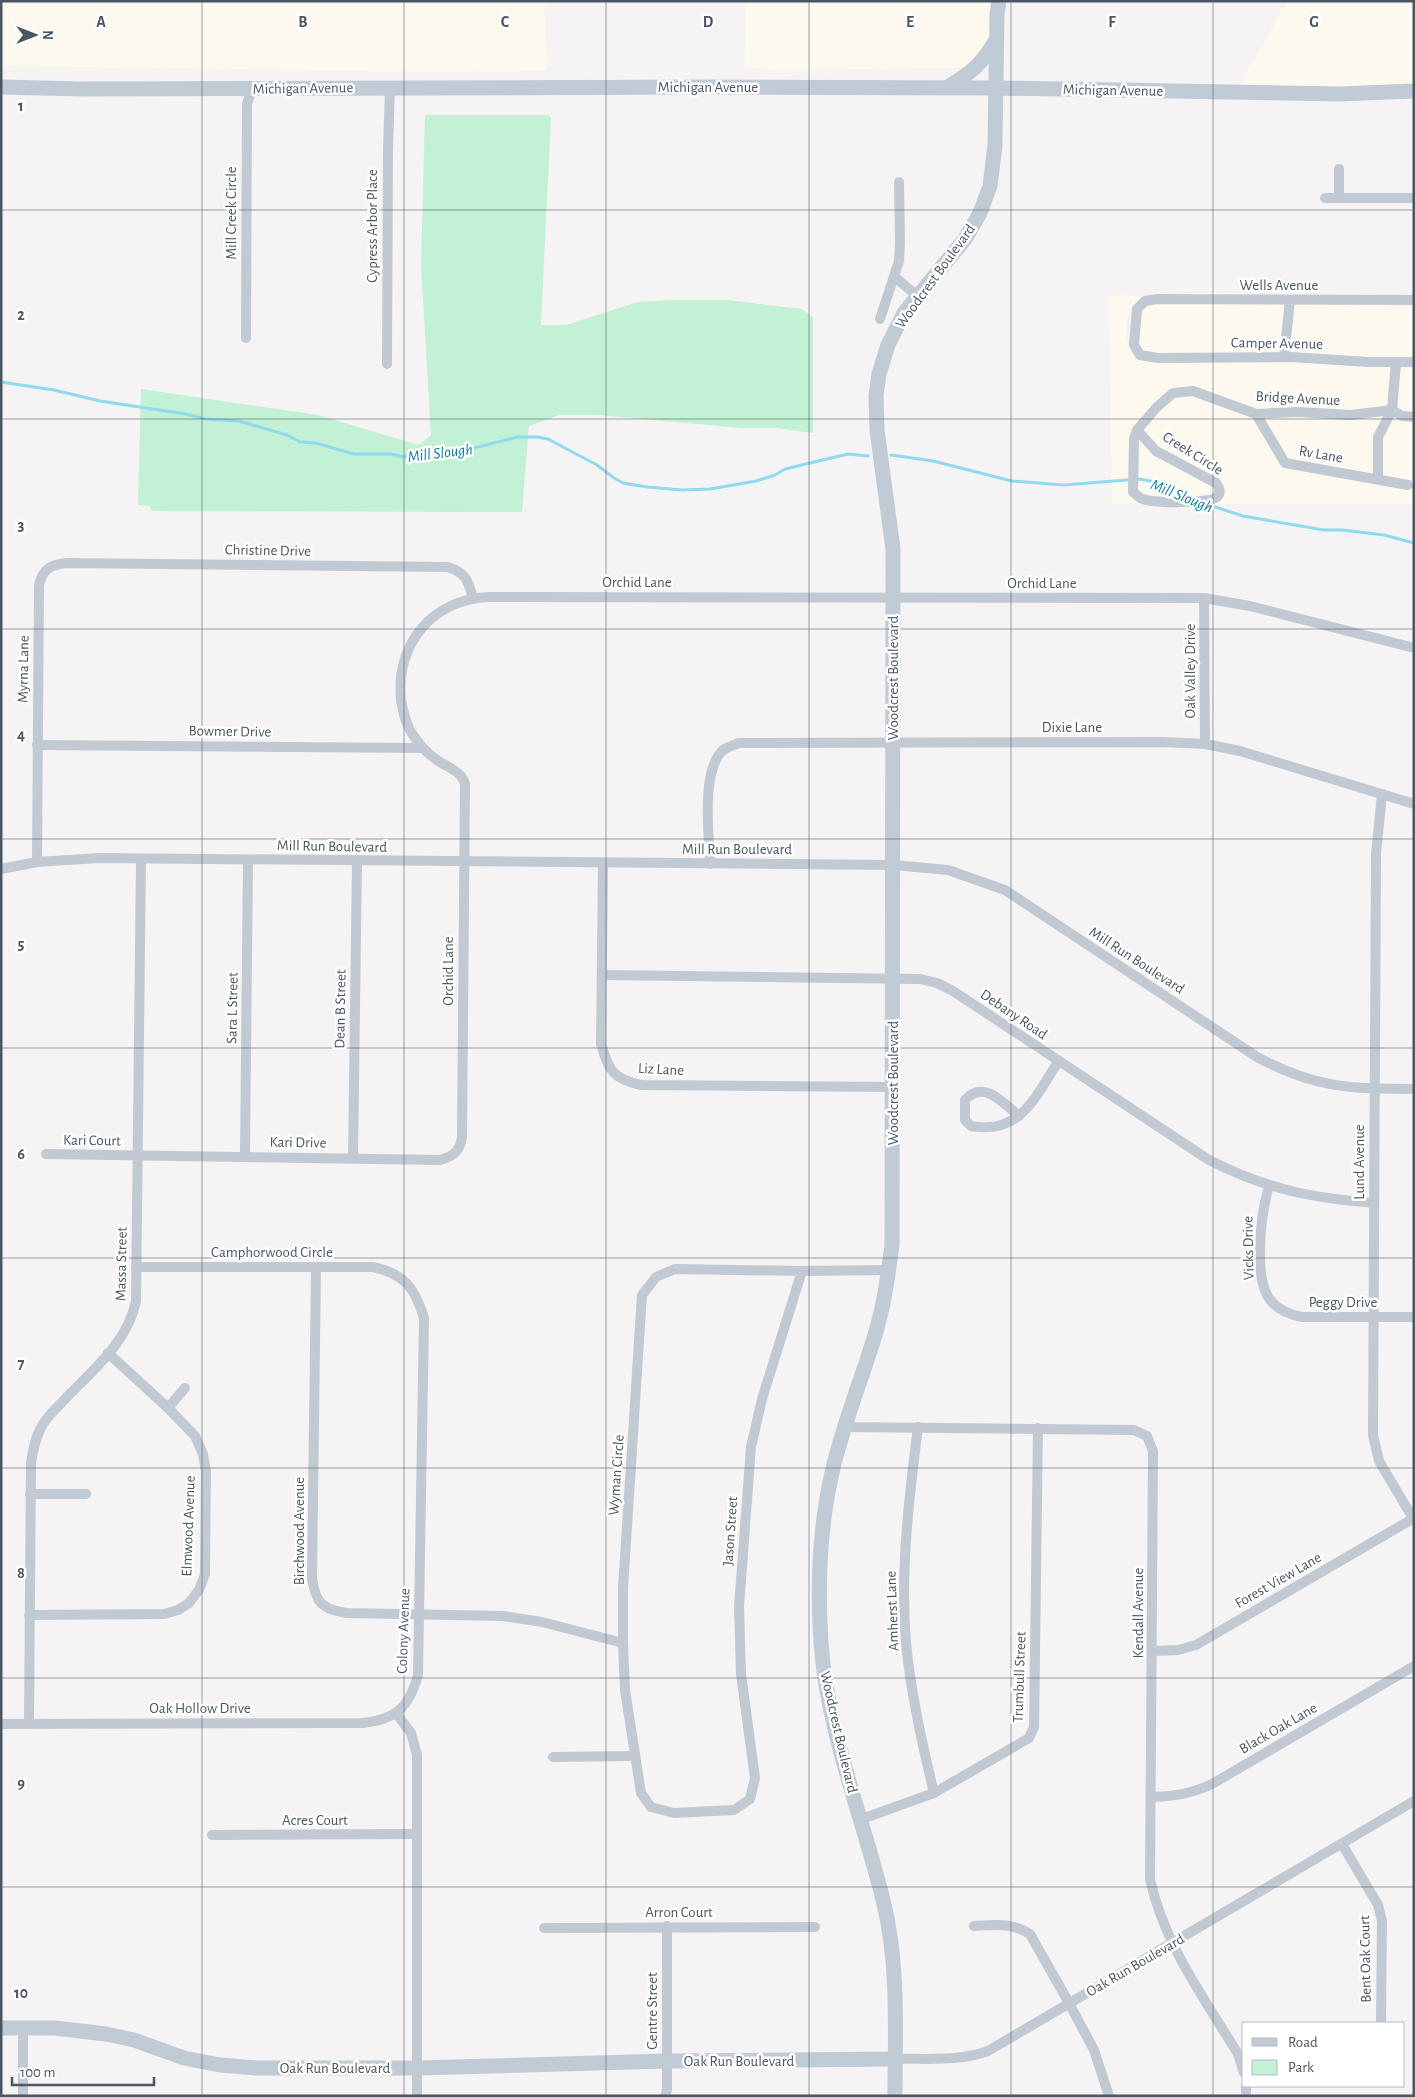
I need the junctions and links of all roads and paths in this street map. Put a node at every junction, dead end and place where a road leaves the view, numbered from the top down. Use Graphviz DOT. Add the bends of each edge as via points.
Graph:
graph roads {
  1 [pos="999,1"];
  2 [pos="997,38"];
  3 [pos="1,87"];
  4 [pos="390,88"];
  5 [pos="947,88"];
  6 [pos="996,88"];
  7 [pos="252,89"];
  8 [pos="1414,91"];
  9 [pos="1339,169"];
  10 [pos="899,182"];
  11 [pos="1325,198"];
  12 [pos="1338,198"];
  13 [pos="1414,198"];
  14 [pos="895,277"];
  15 [pos="917,296"];
  16 [pos="1290,300"];
  17 [pos="1414,300"];
  18 [pos="880,319"];
  19 [pos="246,338"];
  20 [pos="1140,355"];
  21 [pos="1284,357"];
  22 [pos="1396,362"];
  23 [pos="1414,362"];
  24 [pos="387,364"];
  25 [pos="1392,410"];
  26 [pos="1256,414"];
  27 [pos="1414,417"];
  28 [pos="1137,430"];
  29 [pos="1378,480"];
  30 [pos="1408,485"];
  31 [pos="47,568"];
  32 [pos="473,598"];
  33 [pos="893,598"];
  34 [pos="1204,598"];
  35 [pos="1414,648"];
  36 [pos="893,741"];
  37 [pos="1205,744"];
  38 [pos="37,745"];
  39 [pos="423,748"];
  40 [pos="1382,794"];
  41 [pos="1414,804"];
  42 [pos="142,859"];
  43 [pos="248,860"];
  44 [pos="357,861"];
  45 [pos="37,862"];
  46 [pos="464,862"];
  47 [pos="603,864"];
  48 [pos="710,864"];
  49 [pos="894,865"];
  50 [pos="1,869"];
  51 [pos="602,975"];
  52 [pos="893,978"];
  53 [pos="1058,1062"];
  54 [pos="893,1087"];
  55 [pos="1375,1089"];
  56 [pos="1414,1089"];
  57 [pos="1019,1116"];
  58 [pos="456,1152"];
  59 [pos="46,1154"];
  60 [pos="137,1156"];
  61 [pos="245,1156"];
  62 [pos="353,1158"];
  63 [pos="1269,1186"];
  64 [pos="1374,1203"];
  65 [pos="136,1267"];
  66 [pos="316,1267"];
  67 [pos="889,1270"];
  68 [pos="802,1271"];
  69 [pos="406,1280"];
  70 [pos="1276,1306"];
  71 [pos="1373,1316"];
  72 [pos="1414,1317"];
  73 [pos="108,1353"];
  74 [pos="185,1388"];
  75 [pos="168,1408"];
  76 [pos="844,1427"];
  77 [pos="918,1427"];
  78 [pos="1038,1428"];
  79 [pos="30,1494"];
  80 [pos="86,1494"];
  81 [pos="1413,1519"];
  82 [pos="419,1614"];
  83 [pos="29,1615"];
  84 [pos="623,1643"];
  85 [pos="1153,1650"];
  86 [pos="1414,1666"];
  87 [pos="396,1713"];
  88 [pos="1,1724"];
  89 [pos="29,1724"];
  90 [pos="634,1756"];
  91 [pos="553,1757"];
  92 [pos="934,1793"];
  93 [pos="1152,1797"];
  94 [pos="750,1799"];
  95 [pos="1414,1801"];
  96 [pos="860,1820"];
  97 [pos="417,1834"];
  98 [pos="212,1835"];
  99 [pos="1342,1844"];
  100 [pos="667,1926"];
  101 [pos="974,1926"];
  102 [pos="815,1927"];
  103 [pos="544,1928"];
  104 [pos="1171,1944"];
  105 [pos="1070,2002"];
  106 [pos="1381,2022"];
  107 [pos="1,2028"];
  108 [pos="24,2028"];
  109 [pos="895,2059"];
  110 [pos="667,2061"];
  111 [pos="1242,2067"];
  112 [pos="418,2068"];
  113 [pos="24,2096"];
  114 [pos="417,2096"];
  115 [pos="665,2096"];
  116 [pos="895,2096"];
  117 [pos="1109,2096"];
  1 -- 2 [label="street, Woodcrest Boulevard"];
  2 -- 5 [label="street" via="987,57"];
  2 -- 6 [label="street, Woodcrest Boulevard"];
  3 -- 7 [label="street, Michigan Avenue"];
  4 -- 5 [label="street, Michigan Avenue"];
  4 -- 7 [label="street, Michigan Avenue"];
  4 -- 24 [label="street, Cypress Arbor Place"];
  5 -- 6 [label="street, Michigan Avenue"];
  6 -- 8 [label="street, Michigan Avenue" via="1339,94"];
  6 -- 15 [label="street, Woodcrest Boulevard" via="995,145 987,195 965,239"];
  7 -- 19 [label="street, Mill Creek Circle" via="247,104"];
  9 -- 12 [label="street"];
  10 -- 14 [label="street" via="900,244"];
  11 -- 12 [label="street"];
  12 -- 13 [label="street"];
  14 -- 15 [label="street"];
  14 -- 18 [label="street"];
  15 -- 33 [label="street, Woodcrest Boulevard" via="904,313 888,345 876,396 877,430 894,549"];
  16 -- 17 [label="street, Wells Avenue"];
  16 -- 20 [label="street, Wells Avenue" via="1145,301 1137,309 1136,318 1134,345"];
  16 -- 21 [label="street"];
  20 -- 21 [label="street, Camper Avenue" via="1158,358"];
  21 -- 22 [label="street, Camper Avenue"];
  22 -- 23 [label="street, Camper Avenue"];
  22 -- 25 [label="street"];
  25 -- 26 [label="street, Bridge Avenue" via="1351,415"];
  25 -- 27 [label="street, Bridge Avenue" via="1402,416"];
  25 -- 29 [label="street" via="1378,437"];
  26 -- 28 [label="street, Bridge Avenue" via="1193,391 1173,394"];
  26 -- 29 [label="street, Rv Lane" via="1285,463"];
  28 -- 28 [label="street, Creek Circle" via="1156,451 1216,483 1220,487 1217,498 1141,499 1133,492"];
  29 -- 30 [label="street, Rv Lane"];
  31 -- 32 [label="street, Christine Drive" via="68,562 448,567 459,571 468,581"];
  31 -- 38 [label="street, Myrna Lane" via="39,586"];
  32 -- 33 [label="street, Orchid Lane"];
  32 -- 39 [label="street, Orchid Lane" via="451,606 425,625 413,639 401,669 404,716"];
  33 -- 34 [label="street, Orchid Lane"];
  33 -- 36 [label="street, Woodcrest Boulevard"];
  34 -- 35 [label="street, Orchid Lane" via="1259,608"];
  34 -- 37 [label="street, Oak Valley Drive"];
  36 -- 37 [label="street, Dixie Lane"];
  36 -- 48 [label="street, Dixie Lane" via="757,742 739,743 723,750 713,764 709,779"];
  36 -- 49 [label="street, Woodcrest Boulevard"];
  37 -- 40 [label="street, Dixie Lane" via="1240,751"];
  38 -- 39 [label="street, Bowmer Drive"];
  38 -- 45 [label="street, Myrna Lane"];
  39 -- 46 [label="street, Orchid Lane" via="462,775 466,783"];
  40 -- 41 [label="street, Dixie Lane"];
  40 -- 55 [label="street, Lund Avenue" via="1376,854"];
  42 -- 43 [label="street, Mill Run Boulevard"];
  42 -- 45 [label="street, Mill Run Boulevard"];
  42 -- 60 [label="street, Massa Street"];
  43 -- 44 [label="street, Mill Run Boulevard"];
  43 -- 61 [label="street, Sara L Street"];
  44 -- 46 [label="street, Mill Run Boulevard"];
  44 -- 62 [label="street, Dean B Street"];
  45 -- 50 [label="street, Mill Run Boulevard"];
  46 -- 47 [label="street, Mill Run Boulevard"];
  46 -- 58 [label="street, Orchid Lane" via="462,1137"];
  47 -- 48 [label="street, Mill Run Boulevard"];
  47 -- 51 [label="street, Liz Lane"];
  48 -- 49 [label="street, Mill Run Boulevard"];
  49 -- 52 [label="street, Woodcrest Boulevard"];
  49 -- 55 [label="street, Mill Run Boulevard" via="948,870 1005,890 1283,1071 1332,1086"];
  51 -- 52 [label="street, Debany Road"];
  51 -- 54 [label="street, Liz Lane" via="601,1044 606,1061 624,1081 641,1085"];
  52 -- 53 [label="street, Debany Road" via="920,979 953,991"];
  52 -- 54 [label="street, Woodcrest Boulevard"];
  53 -- 57 [label="street"];
  53 -- 63 [label="street, Debany Road" via="1209,1160"];
  54 -- 67 [label="street, Woodcrest Boulevard"];
  55 -- 56 [label="street, Mill Run Boulevard"];
  55 -- 64 [label="street, Lund Avenue"];
  57 -- 57 [label="street" via="1006,1125 971,1126 965,1120 965,1100 972,1093 985,1092"];
  58 -- 62 [label="street, Kari Drive" via="440,1160"];
  59 -- 60 [label="street, Kari Court"];
  60 -- 61 [label="street, Kari Drive"];
  60 -- 65 [label="street, Massa Street"];
  61 -- 62 [label="street, Kari Drive"];
  63 -- 64 [label="street, Debany Road" via="1318,1197"];
  63 -- 70 [label="street, Vicks Drive" via="1260,1225 1260,1275 1268,1298"];
  64 -- 71 [label="street, Lund Avenue"];
  65 -- 66 [label="street, Camphorwood Circle"];
  65 -- 73 [label="street, Massa Street" via="134,1315"];
  66 -- 69 [label="street, Camphorwood Circle" via="373,1267 388,1270"];
  66 -- 82 [label="street, Birchwood Avenue" via="314,1595 330,1610 346,1614"];
  67 -- 68 [label="street, Wyman Circle"];
  67 -- 76 [label="street, Woodcrest Boulevard" via="876,1332"];
  68 -- 84 [label="street, Wyman Circle" via="674,1269 656,1277 642,1295 623,1588"];
  68 -- 94 [label="street, Jason Street" via="762,1399 751,1447 739,1607 741,1674 755,1778"];
  69 -- 82 [label="street, Colony Avenue" via="418,1297 424,1318"];
  70 -- 71 [label="street, Peggy Drive" via="1289,1314 1302,1316"];
  71 -- 72 [label="street, Peggy Drive"];
  71 -- 81 [label="street, Lund Avenue" via="1373,1435 1379,1461"];
  73 -- 75 [label="street, Elmwood Avenue"];
  73 -- 79 [label="street, Massa Street" via="42,1426 31,1463"];
  74 -- 75 [label="street"];
  75 -- 83 [label="street, Elmwood Avenue" via="196,1436 203,1454 206,1472 205,1574 199,1590 189,1603 164,1614"];
  76 -- 77 [label="street, Kendall Avenue"];
  76 -- 96 [label="street, Woodcrest Boulevard" via="834,1466 821,1550 821,1642 835,1730"];
  77 -- 78 [label="street, Kendall Avenue"];
  77 -- 92 [label="street, Amherst Lane" via="904,1580 906,1643 917,1720"];
  78 -- 85 [label="street, Kendall Avenue" via="1134,1430 1147,1436 1153,1451"];
  78 -- 92 [label="street, Trumbull Street" via="1034,1727 1028,1738 1017,1746"];
  79 -- 80 [label="street"];
  79 -- 83 [label="street, Massa Street"];
  81 -- 85 [label="street, Forest View Lane" via="1196,1645 1178,1650"];
  82 -- 84 [label="street, Birchwood Avenue" via="503,1616 542,1622"];
  82 -- 87 [label="street, Colony Avenue" via="418,1675 412,1696"];
  83 -- 89 [label="street, Massa Street"];
  84 -- 90 [label="street, Wyman Circle" via="625,1690"];
  85 -- 93 [label="street, Kendall Avenue"];
  86 -- 93 [label="street, Black Oak Lane" via="1200,1790 1178,1796"];
  87 -- 89 [label="street, Oak Hollow Drive" via="380,1721 363,1723"];
  87 -- 97 [label="street" via="411,1733 417,1755"];
  88 -- 89 [label="street, Oak Hollow Drive"];
  90 -- 91 [label="street"];
  90 -- 94 [label="street, Wyman Circle" via="640,1793 651,1807 674,1813 734,1810"];
  92 -- 96 [label="street, Trumbull Street"];
  93 -- 104 [label="street, Kendall Avenue" via="1150,1879 1156,1907"];
  95 -- 99 [label="street, Oak Run Boulevard"];
  96 -- 109 [label="street, Woodcrest Boulevard" via="884,1906 892,1951"];
  97 -- 98 [label="street, Acres Court"];
  97 -- 112 [label="street"];
  99 -- 104 [label="street, Oak Run Boulevard"];
  99 -- 106 [label="street, Bent Oak Court" via="1378,1905 1382,1921"];
  100 -- 102 [label="street, Arron Court"];
  100 -- 103 [label="street, Arron Court"];
  100 -- 110 [label="street, Gentre Street"];
  101 -- 105 [label="street" via="1009,1924 1030,1934"];
  104 -- 105 [label="street, Oak Run Boulevard"];
  104 -- 111 [label="street, Kendall Avenue" via="1238,2054"];
  105 -- 109 [label="street, Oak Run Boulevard" via="975,2056"];
  105 -- 117 [label="street" via="1094,2050"];
  107 -- 108 [label="street, Oak Run Boulevard"];
  108 -- 112 [label="street, Oak Run Boulevard" via="106,2034 184,2058 220,2065"];
  108 -- 113 [label="street"];
  109 -- 110 [label="street, Oak Run Boulevard"];
  109 -- 116 [label="street, Woodcrest Boulevard"];
  110 -- 112 [label="street, Oak Run Boulevard"];
  110 -- 115 [label="street, Gentre Street"];
  112 -- 114 [label="street"];
}
